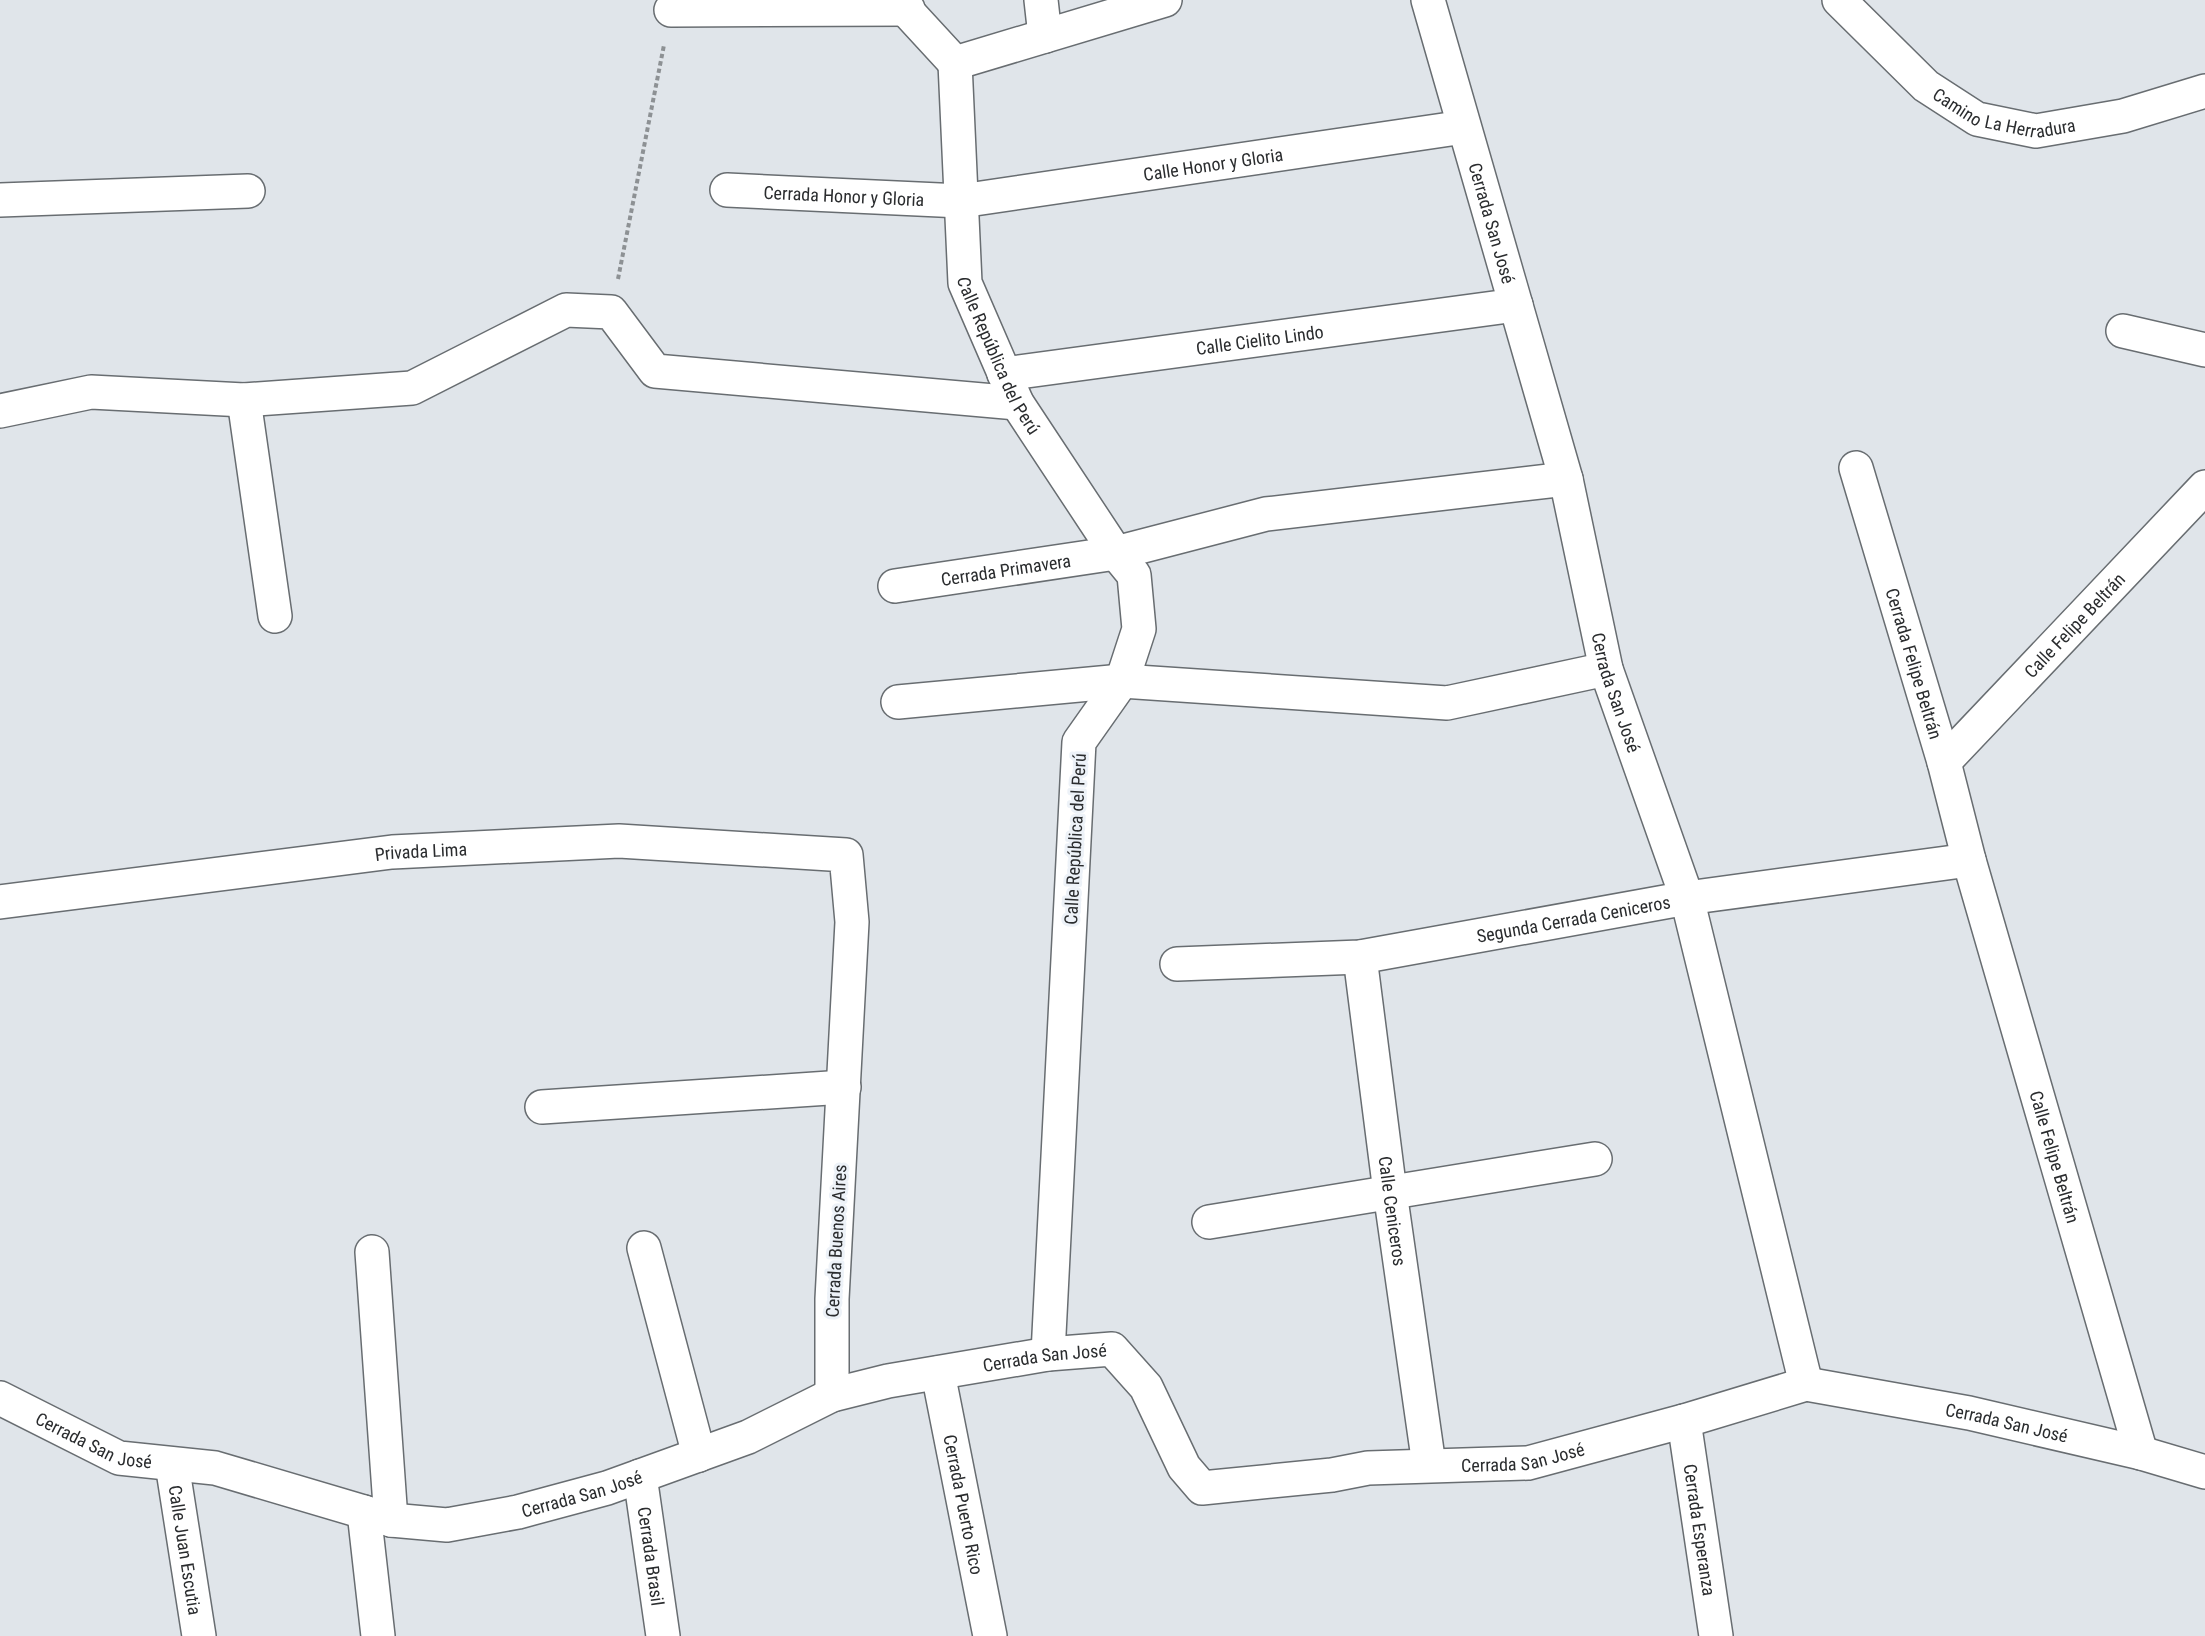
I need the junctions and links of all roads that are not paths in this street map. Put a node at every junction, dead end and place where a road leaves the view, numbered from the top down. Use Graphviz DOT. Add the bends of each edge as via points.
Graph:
graph roads {
  1 [pos="1041,0"];
  2 [pos="1165,0"];
  3 [pos="1428,0"];
  4 [pos="1839,0"];
  5 [pos="903,4"];
  6 [pos="671,10"];
  7 [pos="1045,36"];
  8 [pos="955,63"];
  9 [pos="2205,91"];
  10 [pos="1464,127"];
  11 [pos="727,190"];
  12 [pos="248,191"];
  13 [pos="0,200"];
  14 [pos="961,201"];
  15 [pos="1516,305"];
  16 [pos="2123,331"];
  17 [pos="2205,350"];
  18 [pos="1010,388"];
  19 [pos="244,400"];
  20 [pos="0,411"];
  21 [pos="1856,468"];
  22 [pos="1566,479"];
  23 [pos="2205,487"];
  24 [pos="1116,553"];
  25 [pos="896,586"];
  26 [pos="275,616"];
  27 [pos="1606,669"];
  28 [pos="1122,681"];
  29 [pos="898,702"];
  30 [pos="1944,762"];
  31 [pos="846,855"];
  32 [pos="1969,860"];
  33 [pos="1687,898"];
  34 [pos="0,902"];
  35 [pos="1360,957"];
  36 [pos="1178,964"];
  37 [pos="843,1087"];
  38 [pos="542,1107"];
  39 [pos="1595,1159"];
  40 [pos="1390,1192"];
  41 [pos="1209,1222"];
  42 [pos="644,1248"];
  43 [pos="372,1252"];
  44 [pos="1048,1354"];
  45 [pos="938,1373"];
  46 [pos="1806,1384"];
  47 [pos="832,1395"];
  48 [pos="0,1398"];
  49 [pos="1684,1421"];
  50 [pos="2141,1453"];
  51 [pos="699,1455"];
  52 [pos="172,1464"];
  53 [pos="1429,1465"];
  54 [pos="2205,1472"];
  55 [pos="640,1476"];
  56 [pos="378,1516"];
  57 [pos="199,1636"];
  58 [pos="378,1636"];
  59 [pos="663,1636"];
  60 [pos="990,1636"];
  61 [pos="1716,1636"];
  1 -- 7 [label="street"];
  2 -- 7 [label="street"];
  3 -- 10 [label="street, Cerrada San José"];
  4 -- 9 [label="street, Camino La Herradura" via="1926,86 1977,119 2036,131 2123,116"];
  5 -- 6 [label="street"];
  5 -- 8 [label="street"];
  7 -- 8 [label="street"];
  8 -- 14 [label="street, Calle República del Perú"];
  10 -- 14 [label="street, Calle Honor y Gloria"];
  10 -- 15 [label="street, Cerrada San José"];
  11 -- 14 [label="street, Cerrada Honor y Gloria"];
  12 -- 13 [label="street"];
  14 -- 18 [label="street, Calle República del Perú" via="964,283"];
  15 -- 18 [label="street, Calle Cielito Lindo"];
  15 -- 22 [label="street, Cerrada San José"];
  16 -- 17 [label="street"];
  18 -- 19 [label="street, Calle Cielito Lindo" via="655,370 611,312 566,310 412,388"];
  18 -- 24 [label="street, Calle República del Perú"];
  19 -- 20 [label="street" via="91,392"];
  19 -- 26 [label="street"];
  21 -- 30 [label="street, Cerrada Felipe Beltrán"];
  22 -- 24 [label="street, Cerrada Primavera" via="1266,514"];
  22 -- 27 [label="street, Cerrada San José"];
  23 -- 30 [label="street, Calle Felipe Beltrán"];
  24 -- 25 [label="street, Cerrada Primavera"];
  24 -- 28 [label="street, Calle República del Perú" via="1134,575 1140,630"];
  27 -- 28 [label="street" via="1447,703"];
  27 -- 33 [label="street, Cerrada San José"];
  28 -- 29 [label="street"];
  28 -- 44 [label="street, Calle República del Perú" via="1079,742"];
  30 -- 32 [label="street, Cerrada Felipe Beltrán"];
  31 -- 34 [label="street, Privada Lima" via="619,841 392,852"];
  31 -- 37 [label="street, Cerrada Buenos Aires" via="852,922"];
  32 -- 33 [label="street, Segunda Cerrada Ceniceros"];
  32 -- 50 [label="street, Calle Felipe Beltrán"];
  33 -- 35 [label="street, Segunda Cerrada Ceniceros"];
  33 -- 46 [label="street, Cerrada San José"];
  35 -- 36 [label="street, Segunda Cerrada Ceniceros"];
  35 -- 40 [label="street, Calle Ceniceros"];
  37 -- 38 [label="street"];
  37 -- 47 [label="street, Cerrada Buenos Aires" via="832,1299"];
  39 -- 40 [label="street"];
  40 -- 41 [label="street"];
  40 -- 53 [label="street, Calle Ceniceros"];
  42 -- 51 [label="street"];
  43 -- 56 [label="street"];
  44 -- 45 [label="street, Cerrada San José"];
  44 -- 53 [label="street, Cerrada San José" via="1112,1349 1146,1387 1184,1467 1202,1488 1368,1468"];
  45 -- 47 [label="street, Cerrada San José"];
  45 -- 60 [label="street, Cerrada Puerto Rico"];
  46 -- 49 [label="street, Cerrada San José"];
  46 -- 50 [label="street, Cerrada San José" via="1969,1413"];
  47 -- 51 [label="street, Cerrada San José" via="748,1437"];
  48 -- 52 [label="street, Cerrada San José" via="119,1458"];
  49 -- 53 [label="street, Cerrada San José" via="1528,1464"];
  49 -- 61 [label="street, Cerrada Esperanza"];
  50 -- 54 [label="street, Cerrada San José"];
  51 -- 55 [label="street, Cerrada San José"];
  52 -- 56 [label="street, Cerrada San José" via="215,1468"];
  52 -- 57 [label="street, Calle Juan Escutia"];
  55 -- 56 [label="street, Cerrada San José" via="518,1512 447,1525"];
  55 -- 59 [label="street, Cerrada Brasil"];
  56 -- 58 [label="street"];
}
